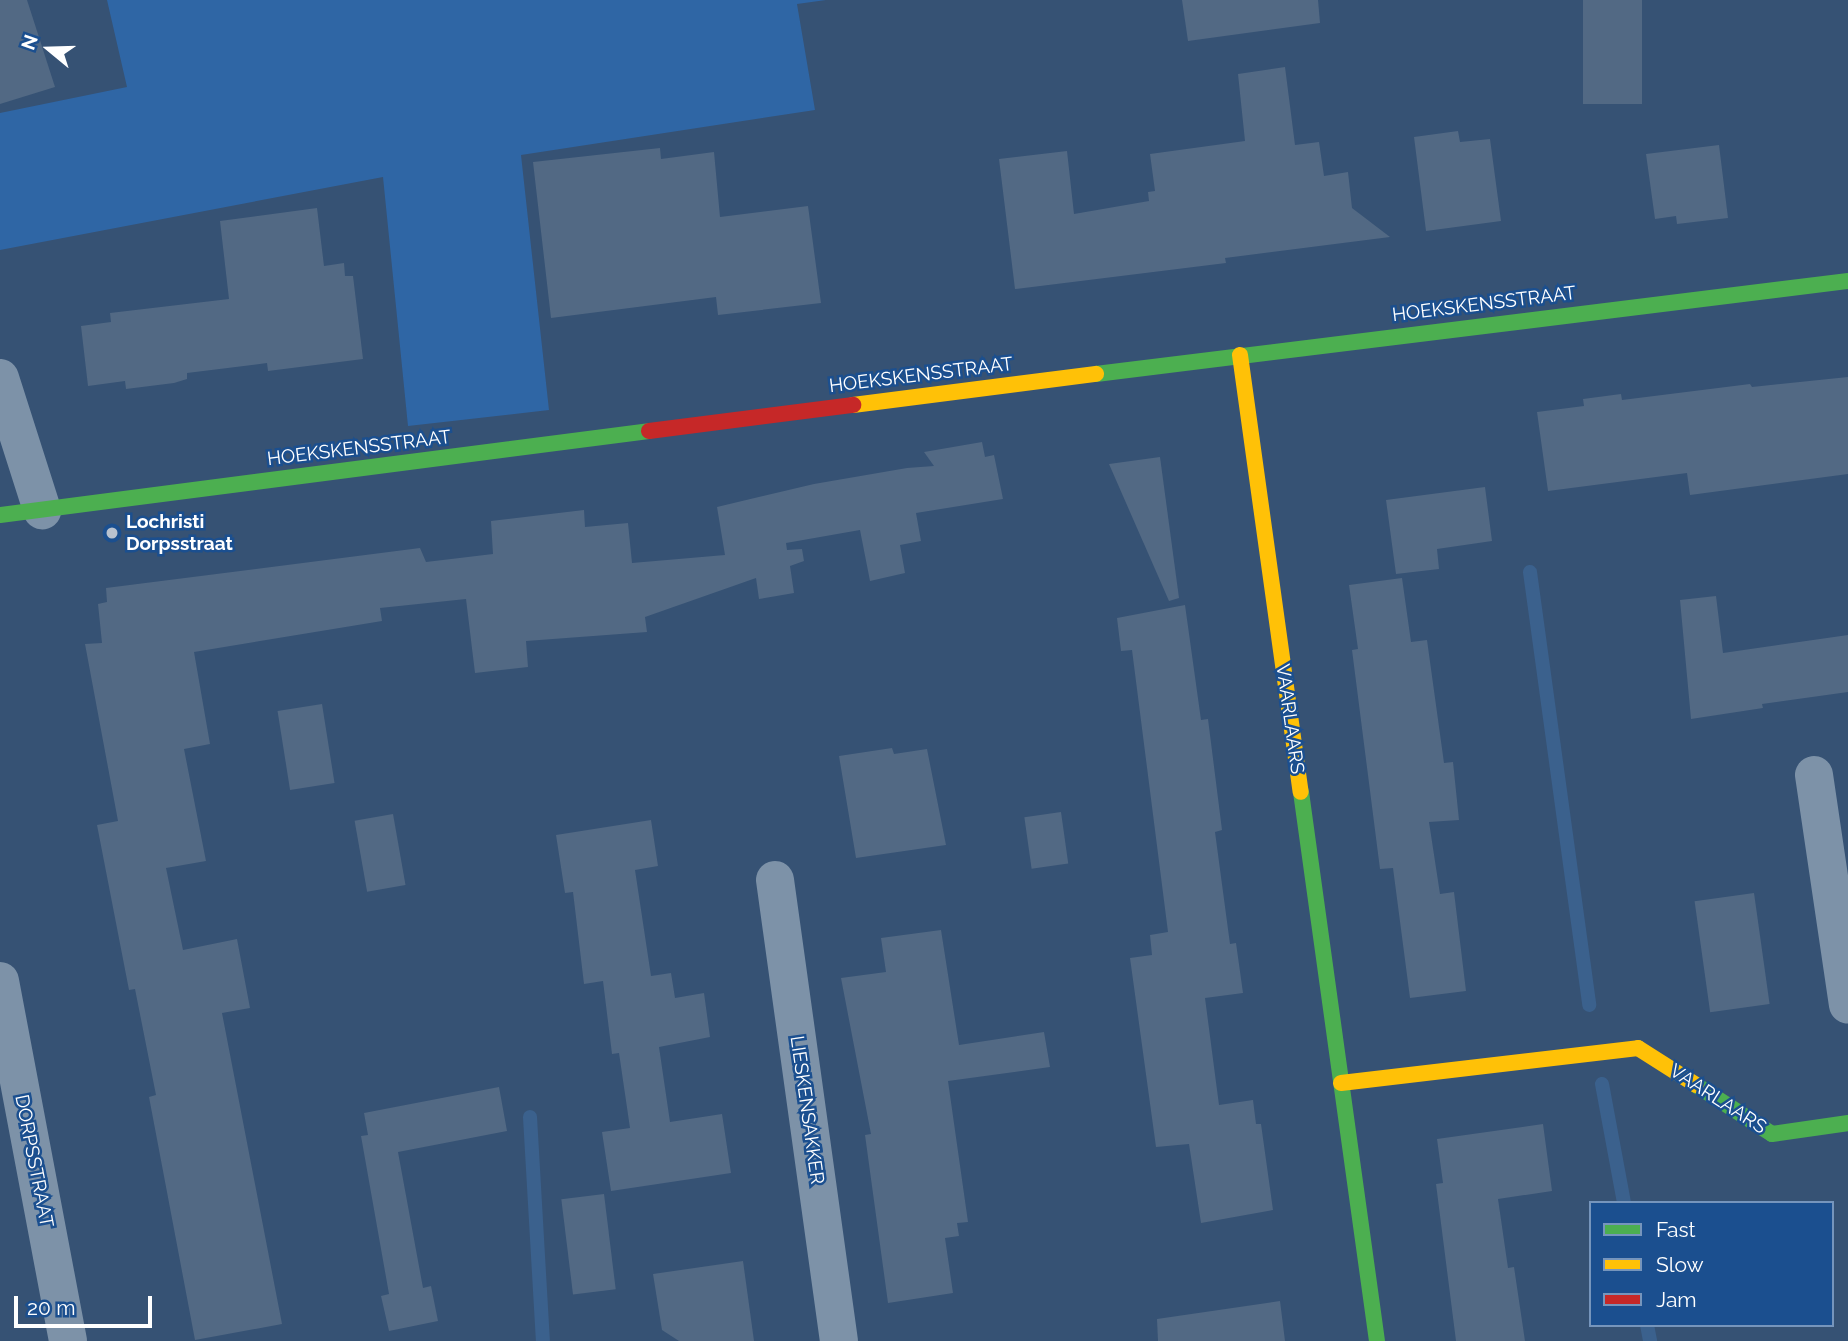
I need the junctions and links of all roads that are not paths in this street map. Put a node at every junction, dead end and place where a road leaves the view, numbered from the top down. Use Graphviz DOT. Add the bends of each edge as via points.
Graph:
graph roads {
  1 [pos="1848,281"];
  2 [pos="1240,355"];
  3 [pos="0,378"];
  4 [pos="42,510"];
  5 [pos="0,515"];
  6 [pos="1814,775"];
  7 [pos="775,880"];
  8 [pos="0,981"];
  9 [pos="1848,1005"];
  10 [pos="1341,1083"];
  11 [pos="1848,1123"];
  12 [pos="68,1341"];
  13 [pos="839,1341"];
  14 [pos="1377,1341"];
  1 -- 2 [label="street, HOEKSKENSSTRAAT"];
  2 -- 4 [label="street, HOEKSKENSSTRAAT"];
  2 -- 10 [label="street, VAARLAARS"];
  3 -- 4 [label="street"];
  4 -- 5 [label="street, HOEKSKENSSTRAAT"];
  6 -- 9 [label="street"];
  7 -- 13 [label="street, LIESKENSAKKER"];
  8 -- 12 [label="street, DORPSSTRAAT"];
  10 -- 11 [label="street, VAARLAARS" via="1638,1048 1772,1134"];
  10 -- 14 [label="street, VAARLAARS"];
}
